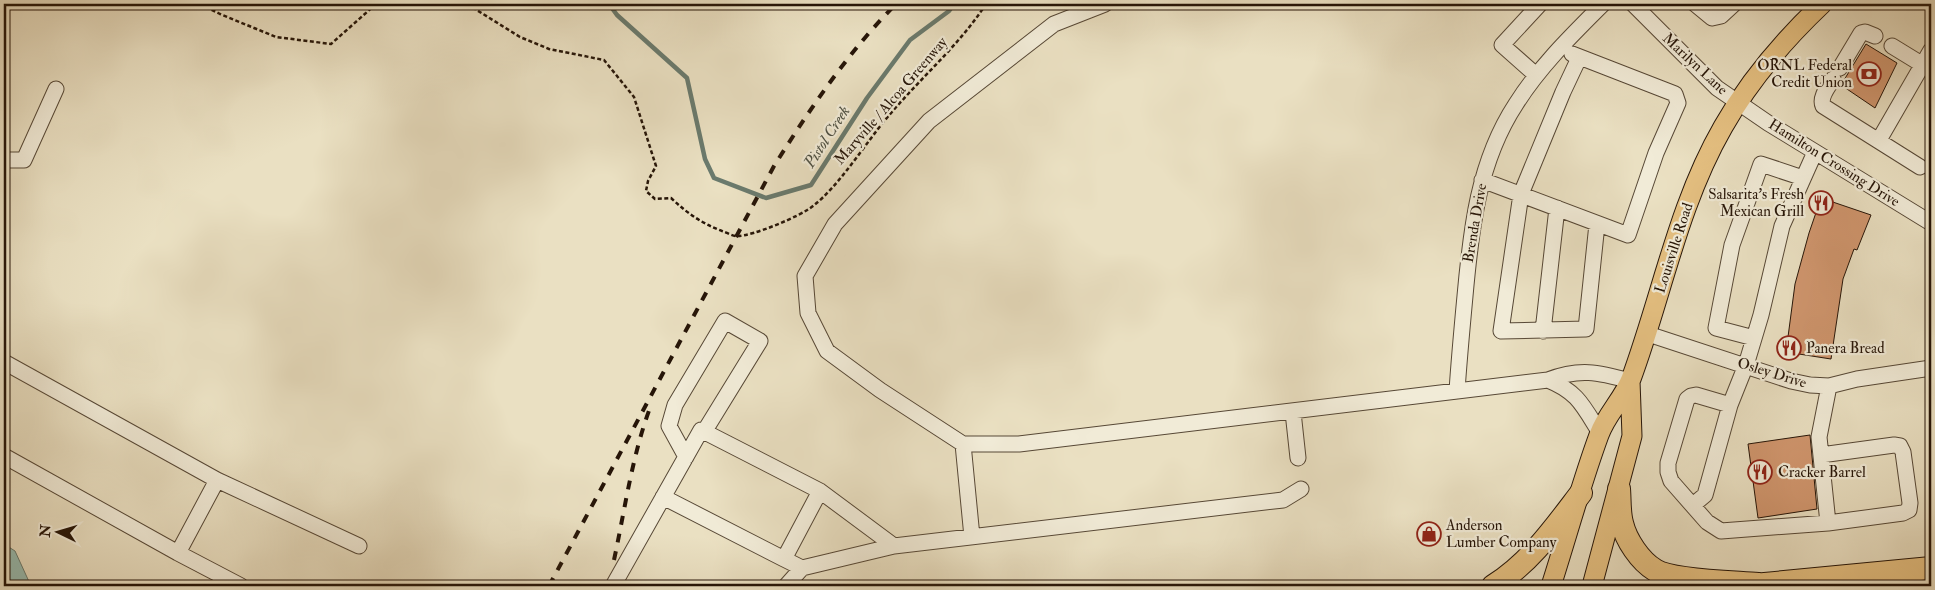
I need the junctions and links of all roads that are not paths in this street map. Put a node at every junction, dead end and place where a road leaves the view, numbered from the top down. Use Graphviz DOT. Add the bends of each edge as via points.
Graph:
graph roads {
  1 [pos="1105,4"];
  2 [pos="1540,4"];
  3 [pos="1604,4"];
  4 [pos="1633,4"];
  5 [pos="1695,4"];
  6 [pos="1734,4"];
  7 [pos="1822,4"];
  8 [pos="1875,36"];
  9 [pos="1892,46"];
  10 [pos="1558,48"];
  11 [pos="1931,50"];
  12 [pos="1580,58"];
  13 [pos="1923,64"];
  14 [pos="1536,75"];
  15 [pos="56,89"];
  16 [pos="1738,102"];
  17 [pos="1878,140"];
  18 [pos="1814,152"];
  19 [pos="4,160"];
  20 [pos="1920,167"];
  21 [pos="1803,178"];
  22 [pos="1482,180"];
  23 [pos="1521,194"];
  24 [pos="1557,208"];
  25 [pos="1931,223"];
  26 [pos="1597,224"];
  27 [pos="1543,331"];
  28 [pos="1646,334"];
  29 [pos="1754,338"];
  30 [pos="4,362"];
  31 [pos="1746,366"];
  32 [pos="1931,368"];
  33 [pos="1548,380"];
  34 [pos="1630,381"];
  35 [pos="1829,386"];
  36 [pos="1457,391"];
  37 [pos="1730,405"];
  38 [pos="1293,412"];
  39 [pos="704,432"];
  40 [pos="1600,432"];
  41 [pos="963,444"];
  42 [pos="1821,455"];
  43 [pos="4,456"];
  44 [pos="686,457"];
  45 [pos="1298,458"];
  46 [pos="217,480"];
  47 [pos="1619,488"];
  48 [pos="1301,489"];
  49 [pos="820,492"];
  50 [pos="1581,492"];
  51 [pos="663,497"];
  52 [pos="1692,506"];
  53 [pos="1828,523"];
  54 [pos="972,537"];
  55 [pos="359,546"];
  56 [pos="894,546"];
  57 [pos="178,553"];
  58 [pos="784,559"];
  59 [pos="802,568"];
  60 [pos="1931,568"];
  61 [pos="1747,585"];
  62 [pos="241,586"];
  63 [pos="613,586"];
  64 [pos="786,586"];
  65 [pos="1493,586"];
  66 [pos="1551,586"];
  67 [pos="1592,586"];
  1 -- 41 [label="street" via="1054,24 929,121 835,224 805,276 808,313 827,350 880,390"];
  2 -- 14 [label="street" via="1502,45"];
  3 -- 10 [label="street, Brenda Drive"];
  4 -- 16 [label="street, Marilyn Lane" via="1717,88"];
  5 -- 6 [label="street" via="1712,18 1721,16"];
  7 -- 16 [label="main road, Louisville Road" via="1776,52"];
  8 -- 17 [label="street" via="1860,33 1821,102"];
  9 -- 13 [label="street"];
  10 -- 12 [label="street"];
  10 -- 14 [label="street, Brenda Drive"];
  11 -- 13 [label="street"];
  12 -- 23 [label="street"];
  12 -- 26 [label="street" via="1675,94 1678,104 1656,153 1628,235"];
  13 -- 17 [label="street"];
  14 -- 22 [label="street, Brenda Drive" via="1501,131"];
  15 -- 19 [label="street" via="24,160"];
  16 -- 18 [label="street, Hamilton Crossing Drive"];
  16 -- 28 [label="main road, Louisville Road" via="1722,128 1685,212"];
  17 -- 20 [label="street"];
  18 -- 21 [label="street"];
  18 -- 25 [label="street, Hamilton Crossing Drive"];
  21 -- 29 [label="street" via="1782,226"];
  21 -- 29 [label="street" via="1762,164 1732,245 1716,328"];
  22 -- 23 [label="street"];
  22 -- 36 [label="street, Brenda Drive" via="1468,258"];
  23 -- 24 [label="street"];
  23 -- 27 [label="street" via="1501,332"];
  24 -- 26 [label="street"];
  24 -- 27 [label="street"];
  26 -- 27 [label="street" via="1586,329"];
  28 -- 31 [label="street, Osley Drive"];
  28 -- 34 [label="main road, Louisville Road"];
  29 -- 31 [label="street"];
  30 -- 46 [label="street"];
  31 -- 35 [label="street, Osley Drive" via="1792,381"];
  31 -- 37 [label="street"];
  32 -- 35 [label="street, Osley Drive"];
  33 -- 34 [label="street" via="1584,371"];
  33 -- 36 [label="street"];
  33 -- 40 [label="street" via="1573,393"];
  34 -- 40 [label="main road, Louisville Road"];
  34 -- 47 [label="main road, Louisville Road" via="1632,436"];
  35 -- 42 [label="street" via="1819,438"];
  36 -- 38 [label="street"];
  37 -- 52 [label="street" via="1705,495"];
  37 -- 52 [label="street" via="1696,395 1687,399 1668,472"];
  38 -- 41 [label="street" via="1019,444"];
  38 -- 45 [label="street"];
  39 -- 44 [label="street" via="701,430"];
  39 -- 44 [label="street" via="760,341 725,321 675,405 669,426"];
  39 -- 49 [label="street"];
  40 -- 50 [label="main road, Louisville Road"];
  41 -- 54 [label="street"];
  42 -- 53 [label="street"];
  42 -- 53 [label="street" via="1900,446 1910,503 1909,510 1903,513"];
  43 -- 57 [label="street"];
  44 -- 51 [label="street"];
  46 -- 55 [label="street"];
  46 -- 57 [label="street"];
  47 -- 61 [label="highway" via="1622,523 1629,541 1654,570 1680,577"];
  47 -- 67 [label="main road, Louisville Road"];
  48 -- 54 [label="street" via="1283,500"];
  49 -- 56 [label="street"];
  49 -- 58 [label="street"];
  50 -- 65 [label="highway" via="1534,552 1512,574"];
  50 -- 66 [label="main road, Louisville Road"];
  51 -- 58 [label="street"];
  51 -- 63 [label="street"];
  52 -- 53 [label="street" via="1721,531"];
  54 -- 56 [label="street"];
  56 -- 59 [label="street"];
  57 -- 62 [label="street"];
  58 -- 59 [label="street"];
  59 -- 64 [label="street"];
  60 -- 61 [label="highway"];
}
